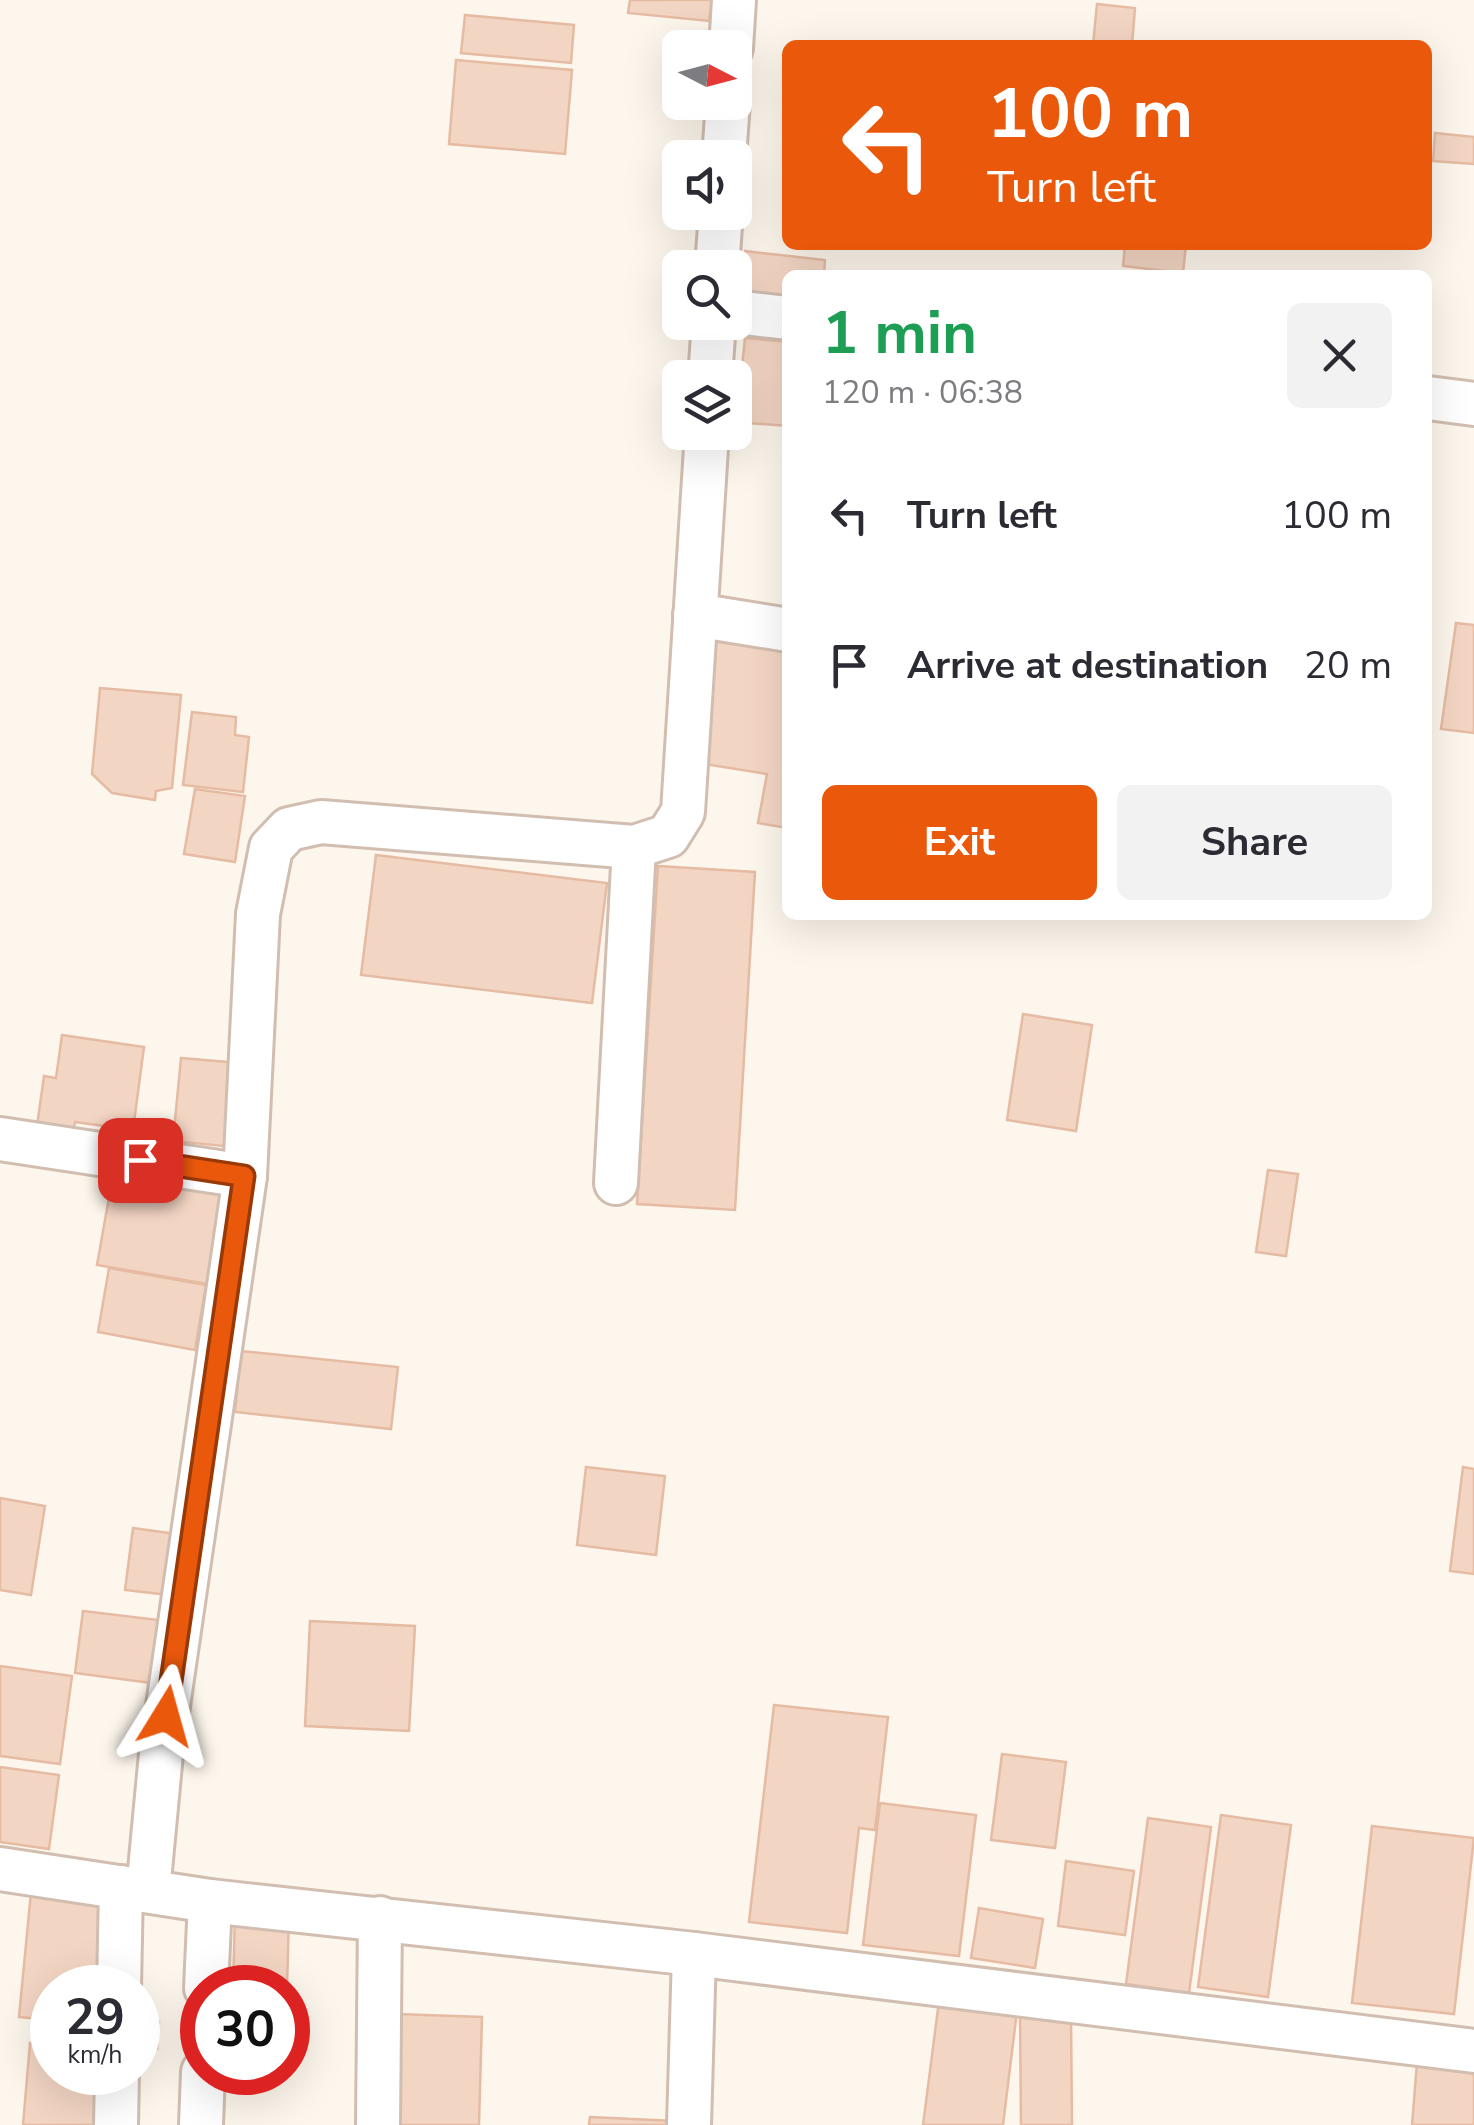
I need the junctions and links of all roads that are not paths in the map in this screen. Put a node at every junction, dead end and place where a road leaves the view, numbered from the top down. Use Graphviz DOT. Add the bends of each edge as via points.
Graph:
graph roads {
  1 [pos="734,0"];
  2 [pos="732,30"];
  3 [pos="752,314"];
  4 [pos="782,317"];
  5 [pos="1432,399"];
  6 [pos="1474,404"];
  7 [pos="706,450"];
  8 [pos="695,615"];
  9 [pos="782,629"];
  10 [pos="634,846"];
  11 [pos="0,1140"];
  12 [pos="244,1176"];
  13 [pos="616,1183"];
  14 [pos="0,1869"];
  15 [pos="134,1889"];
  16 [pos="210,1901"];
  17 [pos="380,1918"];
  18 [pos="694,1954"];
  19 [pos="122,1965"];
  20 [pos="207,1965"];
  21 [pos="1474,2051"];
  22 [pos="117,2095"];
  23 [pos="202,2095"];
  24 [pos="116,2125"];
  25 [pos="201,2125"];
  26 [pos="378,2125"];
  27 [pos="688,2125"];
  1 -- 2 [label="street"];
  3 -- 4 [label="street"];
  5 -- 6 [label="street"];
  7 -- 8 [label="street"];
  8 -- 9 [label="street"];
  8 -- 10 [label="street" via="683,812 668,836"];
  10 -- 12 [label="street" via="320,822 280,836 271,848 258,914"];
  10 -- 13 [label="street"];
  11 -- 12 [label="street"];
  12 -- 15 [label="street" via="161,1754"];
  14 -- 15 [label="street"];
  15 -- 16 [label="street"];
  15 -- 19 [label="street"];
  16 -- 17 [label="street"];
  16 -- 20 [label="street"];
  17 -- 18 [label="street"];
  17 -- 26 [label="street"];
  18 -- 21 [label="street"];
  18 -- 27 [label="street"];
  22 -- 24 [label="street"];
  23 -- 25 [label="street"];
}
